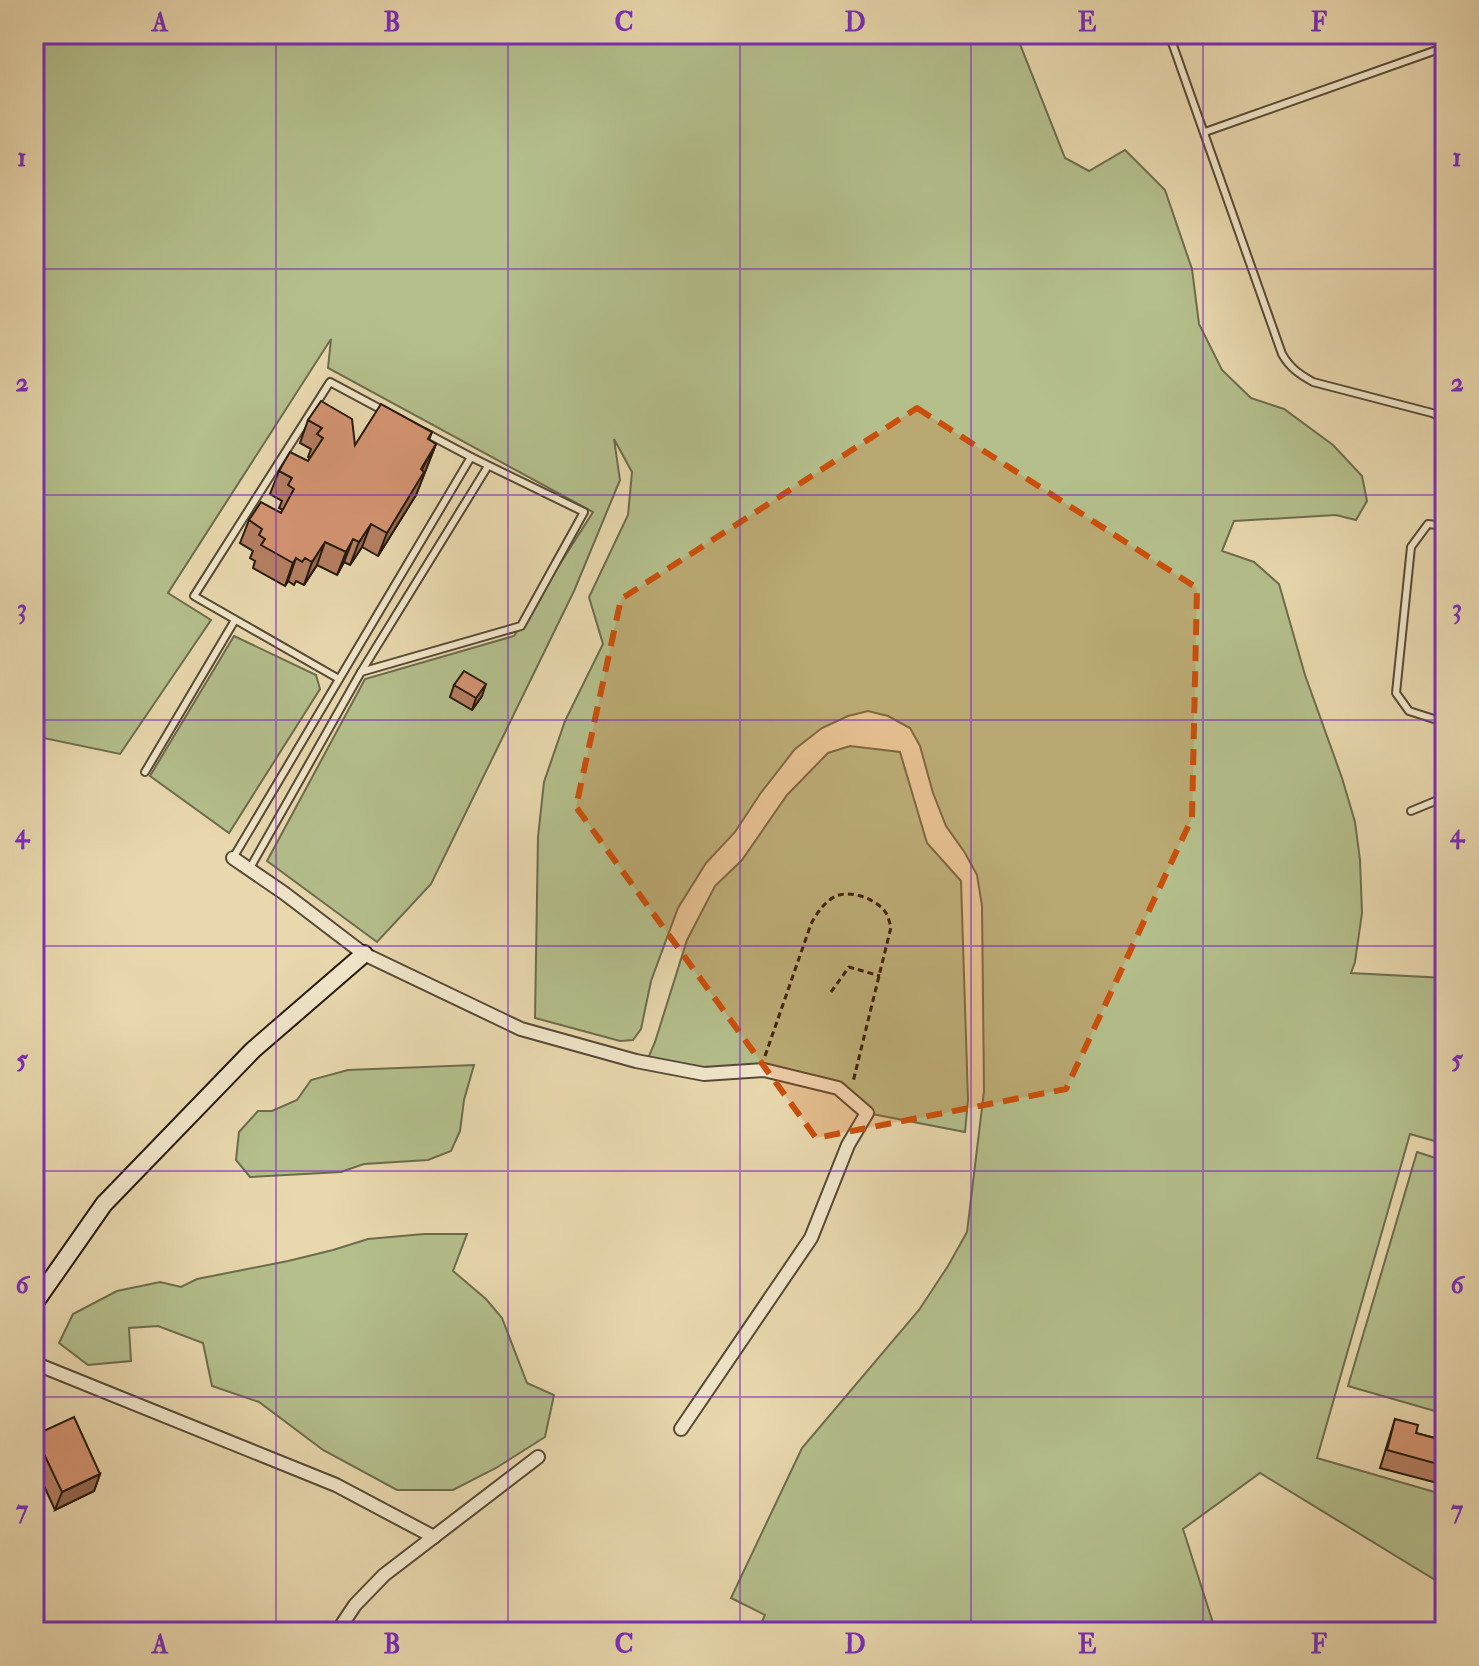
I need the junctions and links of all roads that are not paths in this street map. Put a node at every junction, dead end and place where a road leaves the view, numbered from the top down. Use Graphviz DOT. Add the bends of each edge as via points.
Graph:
graph roads {
  1 [pos="1169,34"];
  2 [pos="1445,47"];
  3 [pos="1205,132"];
  4 [pos="400,419"];
  5 [pos="1445,419"];
  6 [pos="414,427"];
  7 [pos="471,457"];
  8 [pos="488,466"];
  9 [pos="1445,526"];
  10 [pos="235,620"];
  11 [pos="361,672"];
  12 [pos="339,679"];
  13 [pos="1445,720"];
  14 [pos="145,772"];
  15 [pos="1445,797"];
  16 [pos="1411,811"];
  17 [pos="233,858"];
  18 [pos="250,868"];
  19 [pos="364,954"];
  20 [pos="34,1304"];
  21 [pos="34,1363"];
  22 [pos="681,1429"];
  23 [pos="538,1457"];
  24 [pos="434,1537"];
  25 [pos="337,1632"];
  1 -- 3 [label="lane"];
  2 -- 3 [label="lane"];
  3 -- 5 [label="lane" via="1289,365 1313,382"];
  4 -- 10 [label="lane" via="330,382 194,596"];
  6 -- 7 [label="lane"];
  7 -- 8 [label="lane"];
  7 -- 12 [label="lane"];
  8 -- 11 [label="lane"];
  8 -- 11 [label="lane" via="584,512 521,626"];
  9 -- 13 [label="lane" via="1428,524 1411,547 1396,693 1409,711"];
  10 -- 12 [label="lane"];
  10 -- 14 [label="lane"];
  11 -- 18 [label="lane"];
  12 -- 17 [label="lane"];
  15 -- 16 [label="lane"];
  17 -- 18 [label="street"];
  18 -- 19 [label="street"];
  19 -- 20 [label="street" via="253,1050 104,1204"];
  19 -- 22 [label="street" via="521,1029 704,1074 759,1071 838,1088 867,1113 848,1145 811,1238"];
  21 -- 24 [label="street" via="336,1485"];
  23 -- 24 [label="street"];
  24 -- 25 [label="street" via="384,1575"];
}
